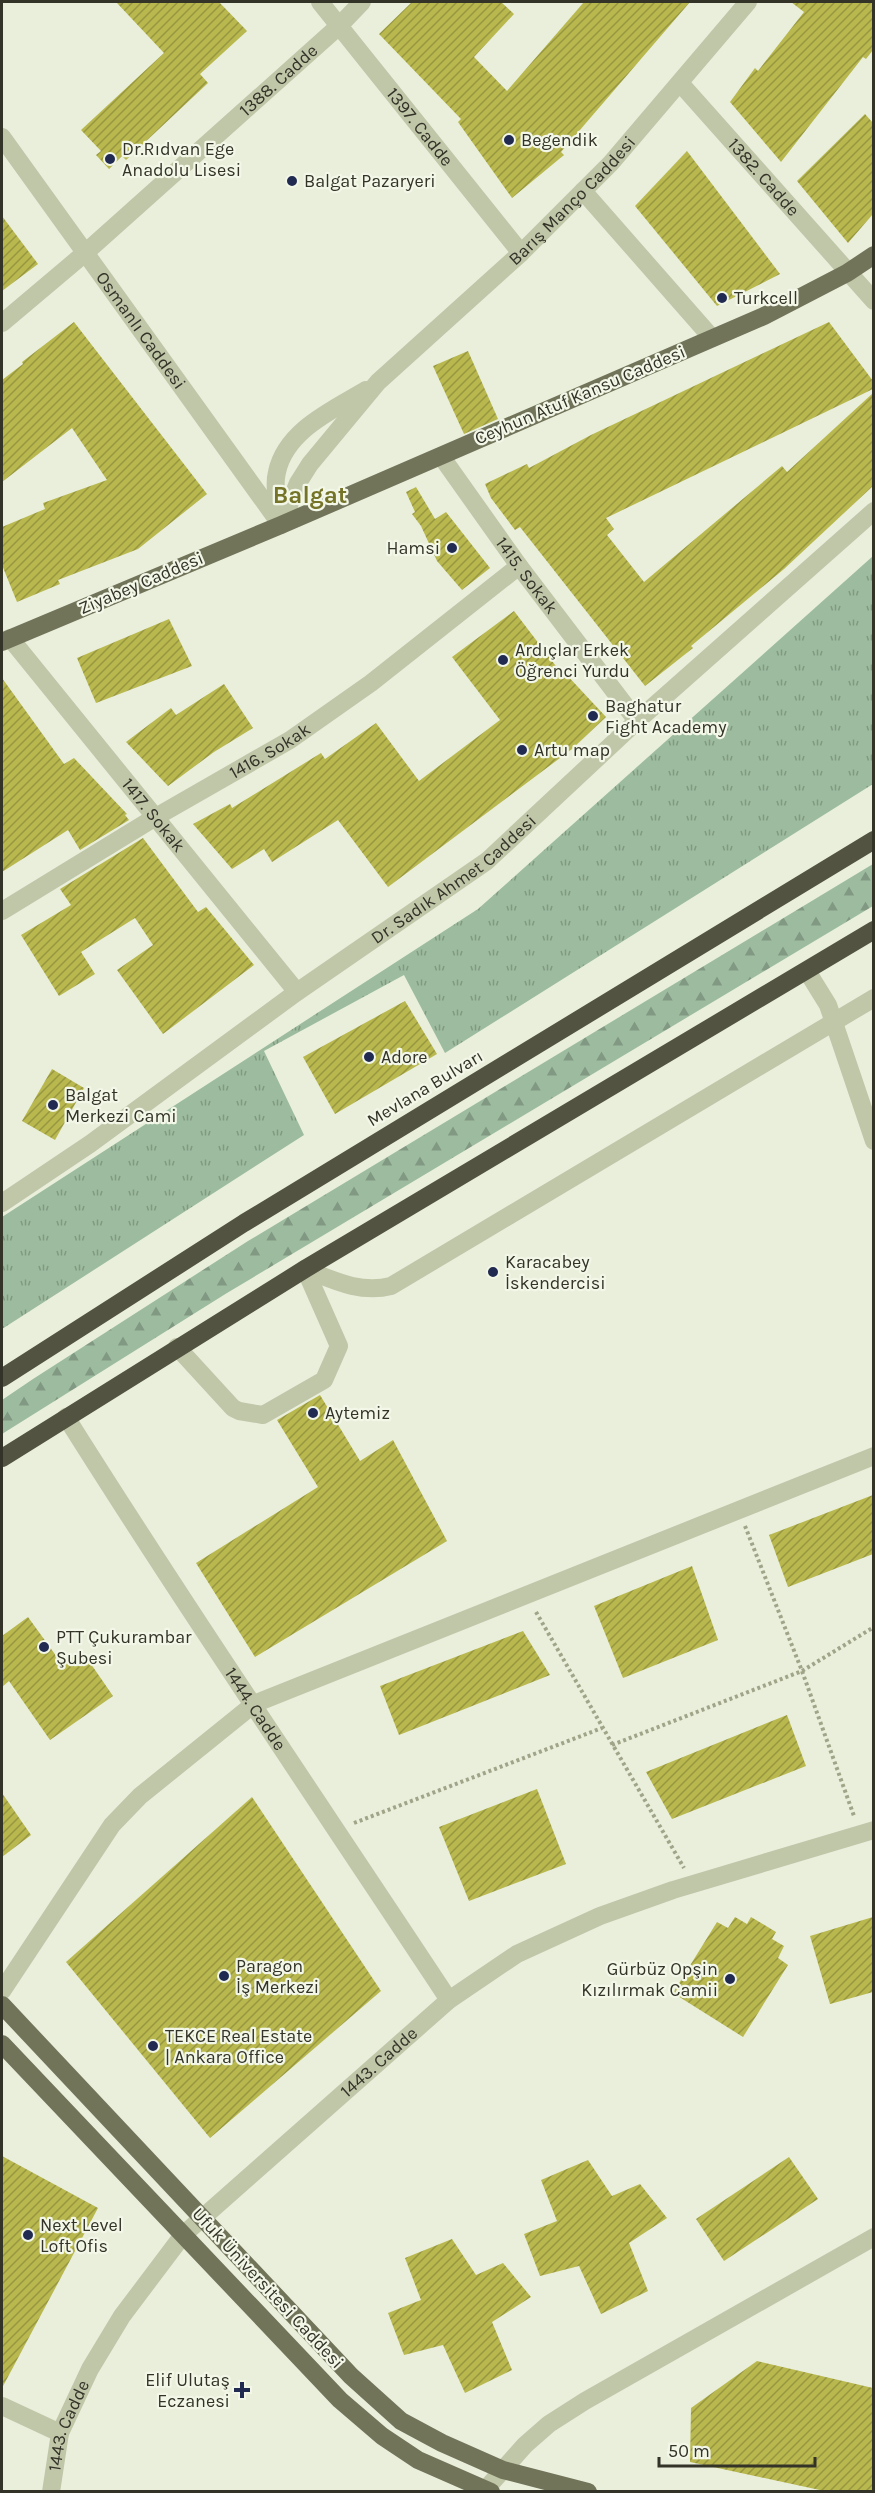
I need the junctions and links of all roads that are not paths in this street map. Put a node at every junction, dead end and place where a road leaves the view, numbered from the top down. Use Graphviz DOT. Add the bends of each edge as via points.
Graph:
graph roads {
  1 [pos="320,2"];
  2 [pos="362,2"];
  3 [pos="748,2"];
  4 [pos="339,26"];
  5 [pos="680,83"];
  6 [pos="2,137"];
  7 [pos="583,191"];
  8 [pos="85,253"];
  9 [pos="521,253"];
  10 [pos="873,255"];
  11 [pos="847,273"];
  12 [pos="873,302"];
  13 [pos="2,323"];
  14 [pos="712,338"];
  15 [pos="378,382"];
  16 [pos="441,456"];
  17 [pos="873,511"];
  18 [pos="281,525"];
  19 [pos="519,566"];
  20 [pos="6,640"];
  21 [pos="637,721"];
  22 [pos="154,818"];
  23 [pos="873,840"];
  24 [pos="2,910"];
  25 [pos="873,930"];
  26 [pos="807,971"];
  27 [pos="297,992"];
  28 [pos="873,998"];
  29 [pos="833,1022"];
  30 [pos="873,1141"];
  31 [pos="2,1203"];
  32 [pos="305,1269"];
  33 [pos="177,1347"];
  34 [pos="2,1378"];
  35 [pos="66,1417"];
  36 [pos="873,1456"];
  37 [pos="2,1458"];
  38 [pos="254,1704"];
  39 [pos="867,1832"];
  40 [pos="2,1991"];
  41 [pos="449,2000"];
  42 [pos="2,2004"];
  43 [pos="2,2044"];
  44 [pos="202,2219"];
  45 [pos="183,2235"];
  46 [pos="873,2237"];
  47 [pos="2,2406"];
  48 [pos="60,2433"];
  49 [pos="503,2470"];
  50 [pos="488,2491"];
  51 [pos="51,2492"];
  52 [pos="588,2492"];
  1 -- 4 [label="street, 1397. Cadde"];
  2 -- 4 [label="street, 1388. Cadde"];
  3 -- 5 [label="street, Barış Manço Caddesi"];
  4 -- 8 [label="street, 1388. Cadde"];
  4 -- 9 [label="street, 1397. Cadde"];
  5 -- 7 [label="street, Barış Manço Caddesi"];
  5 -- 11 [label="street, 1382. Cadde"];
  6 -- 8 [label="street, Osmanlı Caddesi"];
  7 -- 9 [label="street, Barış Manço Caddesi"];
  7 -- 14 [label="street"];
  8 -- 13 [label="street, 1388. Cadde"];
  8 -- 18 [label="street, Osmanlı Caddesi"];
  9 -- 15 [label="street, Barış Manço Caddesi"];
  10 -- 11 [label="main road, Ceyhun Atuf Kansu Caddesi"];
  11 -- 12 [label="street, 1382. Cadde"];
  11 -- 14 [label="main road, Ceyhun Atuf Kansu Caddesi"];
  14 -- 16 [label="main road, Ceyhun Atuf Kansu Caddesi"];
  15 -- 18 [label="street, Barış Manço Caddesi" via="297,483"];
  15 -- 18 [label="street, Barış Manço Caddesi" via="305,428 284,454 276,474"];
  16 -- 18 [label="main road, Ceyhun Atuf Kansu Caddesi"];
  16 -- 19 [label="street, 1415. Sokak"];
  17 -- 21 [label="street, Dr. Sadık Ahmet Caddesi"];
  18 -- 20 [label="main road, Ziyabey Caddesi"];
  19 -- 21 [label="street, 1415. Sokak"];
  19 -- 22 [label="street, 1416. Sokak" via="371,683 290,740"];
  20 -- 22 [label="street, 1417. Sokak"];
  21 -- 27 [label="street, Dr. Sadık Ahmet Caddesi" via="487,861"];
  22 -- 24 [label="street, 1416. Sokak"];
  22 -- 27 [label="street, 1417. Sokak"];
  23 -- 34 [label="highway, Mevlana Bulvarı" via="244,1223"];
  25 -- 26 [label="highway"];
  26 -- 29 [label="street" via="828,1005"];
  26 -- 32 [label="highway"];
  27 -- 31 [label="street, Dr. Sadık Ahmet Caddesi" via="90,1144"];
  28 -- 29 [label="street"];
  29 -- 30 [label="street"];
  29 -- 32 [label="street" via="391,1286 350,1286"];
  32 -- 33 [label="highway"];
  32 -- 33 [label="street" via="339,1346 324,1380 264,1415 239,1411"];
  33 -- 35 [label="highway"];
  35 -- 37 [label="highway"];
  35 -- 38 [label="street, 1444. Cadde"];
  36 -- 38 [label="street"];
  38 -- 40 [label="street" via="140,1796 112,1825"];
  38 -- 41 [label="street, 1444. Cadde"];
  39 -- 41 [label="street, 1443. Cadde" via="600,1916 518,1954"];
  41 -- 44 [label="street, 1443. Cadde"];
  42 -- 44 [label="main road, Ufuk Üniversitesi Caddesi"];
  43 -- 45 [label="main road, Ufuk Üniversitesi Caddesi"];
  44 -- 45 [label="street, 1443. Cadde"];
  44 -- 49 [label="main road, Ufuk Üniversitesi Caddesi" via="351,2376 401,2421"];
  45 -- 48 [label="street, 1443. Cadde" via="122,2316 90,2368"];
  45 -- 50 [label="main road, Ufuk Üniversitesi Caddesi" via="340,2400 382,2436 418,2460"];
  46 -- 49 [label="street" via="585,2401 541,2431"];
  47 -- 48 [label="street"];
  48 -- 51 [label="street, 1443. Cadde"];
  49 -- 50 [label="street"];
  49 -- 52 [label="main road, Ufuk Üniversitesi Caddesi"];
}
